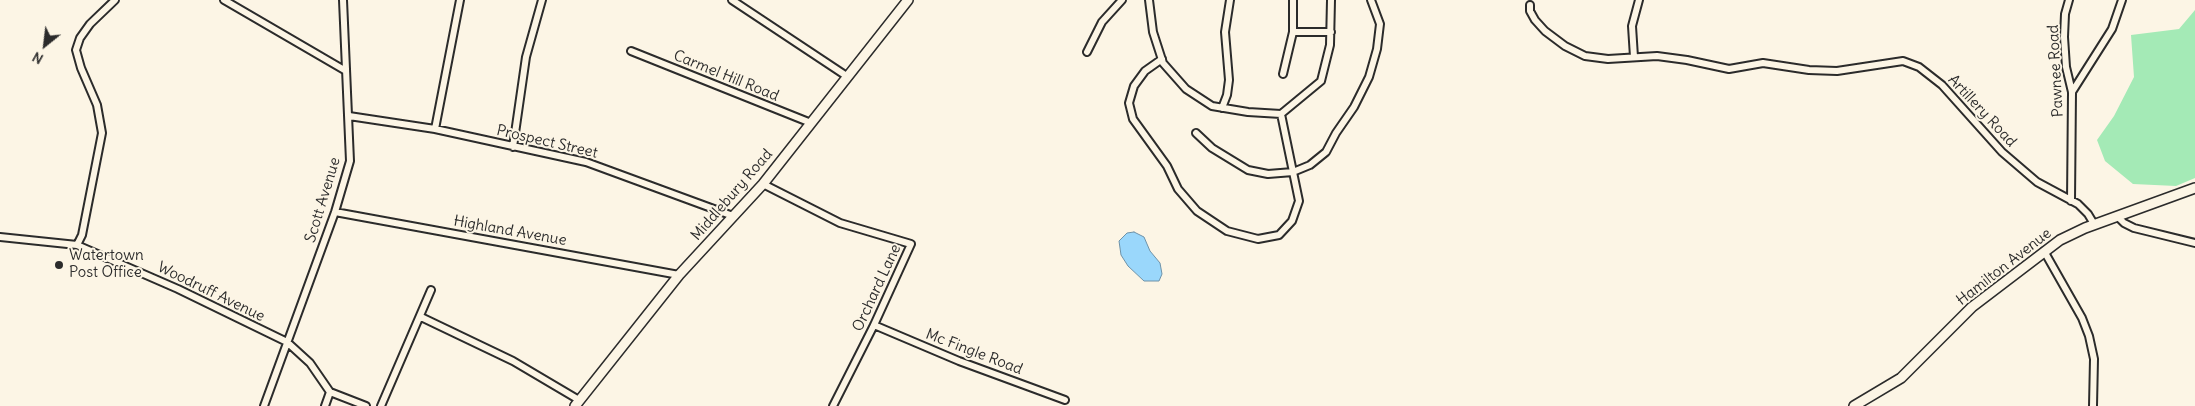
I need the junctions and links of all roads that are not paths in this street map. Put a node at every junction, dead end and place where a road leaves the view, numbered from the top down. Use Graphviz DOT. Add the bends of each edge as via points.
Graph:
graph roads {
  1 [pos="114,0"];
  2 [pos="224,0"];
  3 [pos="343,0"];
  4 [pos="460,0"];
  5 [pos="542,0"];
  6 [pos="732,0"];
  7 [pos="908,0"];
  8 [pos="1122,0"];
  9 [pos="1149,0"];
  10 [pos="1230,0"];
  11 [pos="1293,0"];
  12 [pos="1331,0"];
  13 [pos="1370,0"];
  14 [pos="1639,0"];
  15 [pos="2068,0"];
  16 [pos="2122,0"];
  17 [pos="1530,5"];
  18 [pos="1293,32"];
  19 [pos="1330,32"];
  20 [pos="631,51"];
  21 [pos="1087,52"];
  22 [pos="1634,57"];
  23 [pos="1162,59"];
  24 [pos="346,71"];
  25 [pos="1283,74"];
  26 [pos="848,77"];
  27 [pos="2072,92"];
  28 [pos="1222,108"];
  29 [pos="1281,114"];
  30 [pos="348,116"];
  31 [pos="811,124"];
  32 [pos="435,129"];
  33 [pos="1196,133"];
  34 [pos="513,147"];
  35 [pos="1293,172"];
  36 [pos="763,184"];
  37 [pos="2195,188"];
  38 [pos="2071,201"];
  39 [pos="336,212"];
  40 [pos="733,216"];
  41 [pos="2117,216"];
  42 [pos="2094,224"];
  43 [pos="0,237"];
  44 [pos="2195,243"];
  45 [pos="77,245"];
  46 [pos="2044,251"];
  47 [pos="679,275"];
  48 [pos="431,290"];
  49 [pos="421,317"];
  50 [pos="874,325"];
  51 [pos="287,342"];
  52 [pos="330,392"];
  53 [pos="1065,400"];
  54 [pos="577,403"];
  55 [pos="264,406"];
  56 [pos="325,406"];
  57 [pos="366,406"];
  58 [pos="381,406"];
  59 [pos="833,406"];
  60 [pos="1854,406"];
  61 [pos="2093,406"];
  1 -- 45 [label="street" via="90,24 76,50 96,105 102,133 82,236"];
  2 -- 24 [label="street"];
  3 -- 24 [label="street, Scott Avenue"];
  4 -- 32 [label="street"];
  5 -- 34 [label="street" via="526,56"];
  6 -- 26 [label="street"];
  7 -- 26 [label="street, Middlebury Road"];
  8 -- 21 [label="street" via="1102,22"];
  9 -- 23 [label="street" via="1153,32"];
  10 -- 28 [label="street" via="1225,32 1230,80"];
  11 -- 18 [label="street"];
  12 -- 19 [label="street"];
  13 -- 35 [label="street" via="1380,24 1369,77 1326,152 1310,165"];
  14 -- 22 [label="street" via="1632,26"];
  15 -- 27 [label="street, Pawnee Road" via="2064,37"];
  16 -- 27 [label="street" via="2112,29"];
  17 -- 22 [label="street, Artillery Road" via="1535,20 1545,32 1585,56 1608,59"];
  18 -- 19 [label="street"];
  18 -- 25 [label="street"];
  19 -- 29 [label="street" via="1321,81"];
  20 -- 31 [label="street, Carmel Hill Road"];
  22 -- 38 [label="street, Artillery Road" via="1657,56 1729,69 1763,63 1836,71 1903,61 1919,67 1942,85 2002,152 2037,182"];
  23 -- 28 [label="street" via="1186,89 1212,106"];
  23 -- 35 [label="street" via="1145,71 1134,86 1129,103 1133,119 1167,166 1178,189 1197,211 1227,231 1258,239 1279,235 1292,221 1299,201"];
  24 -- 30 [label="street, Scott Avenue"];
  26 -- 31 [label="street, Middlebury Road"];
  27 -- 38 [label="street, Pawnee Road"];
  28 -- 29 [label="street"];
  29 -- 35 [label="street"];
  30 -- 32 [label="street, Prospect Street"];
  30 -- 39 [label="street, Scott Avenue" via="350,160"];
  31 -- 36 [label="street, Middlebury Road"];
  32 -- 34 [label="street, Prospect Street"];
  33 -- 35 [label="street" via="1212,148 1248,170 1268,174"];
  34 -- 40 [label="street, Prospect Street" via="586,162"];
  36 -- 40 [label="street, Middlebury Road"];
  36 -- 50 [label="street, Orchard Lane" via="840,223 911,244"];
  37 -- 41 [label="street, Hamilton Avenue"];
  38 -- 42 [label="street, Artillery Road" via="2083,208"];
  39 -- 47 [label="street, Highland Avenue"];
  39 -- 51 [label="street, Scott Avenue"];
  40 -- 47 [label="street, Middlebury Road"];
  41 -- 42 [label="street, Hamilton Avenue"];
  41 -- 44 [label="street" via="2134,228"];
  42 -- 46 [label="street, Hamilton Avenue"];
  43 -- 45 [label="street, Woodruff Avenue"];
  45 -- 51 [label="street, Woodruff Avenue"];
  46 -- 60 [label="street, Hamilton Avenue" via="1972,307 1901,378"];
  46 -- 61 [label="street" via="2089,336 2094,359"];
  47 -- 54 [label="street, Middlebury Road"];
  48 -- 49 [label="street"];
  49 -- 54 [label="street" via="513,361"];
  49 -- 58 [label="street"];
  50 -- 53 [label="street, Mc Fingle Road"];
  50 -- 59 [label="street, Orchard Lane"];
  51 -- 52 [label="street, Woodruff Avenue" via="310,364"];
  51 -- 55 [label="street"];
  52 -- 56 [label="street"];
  52 -- 57 [label="street"];
}
